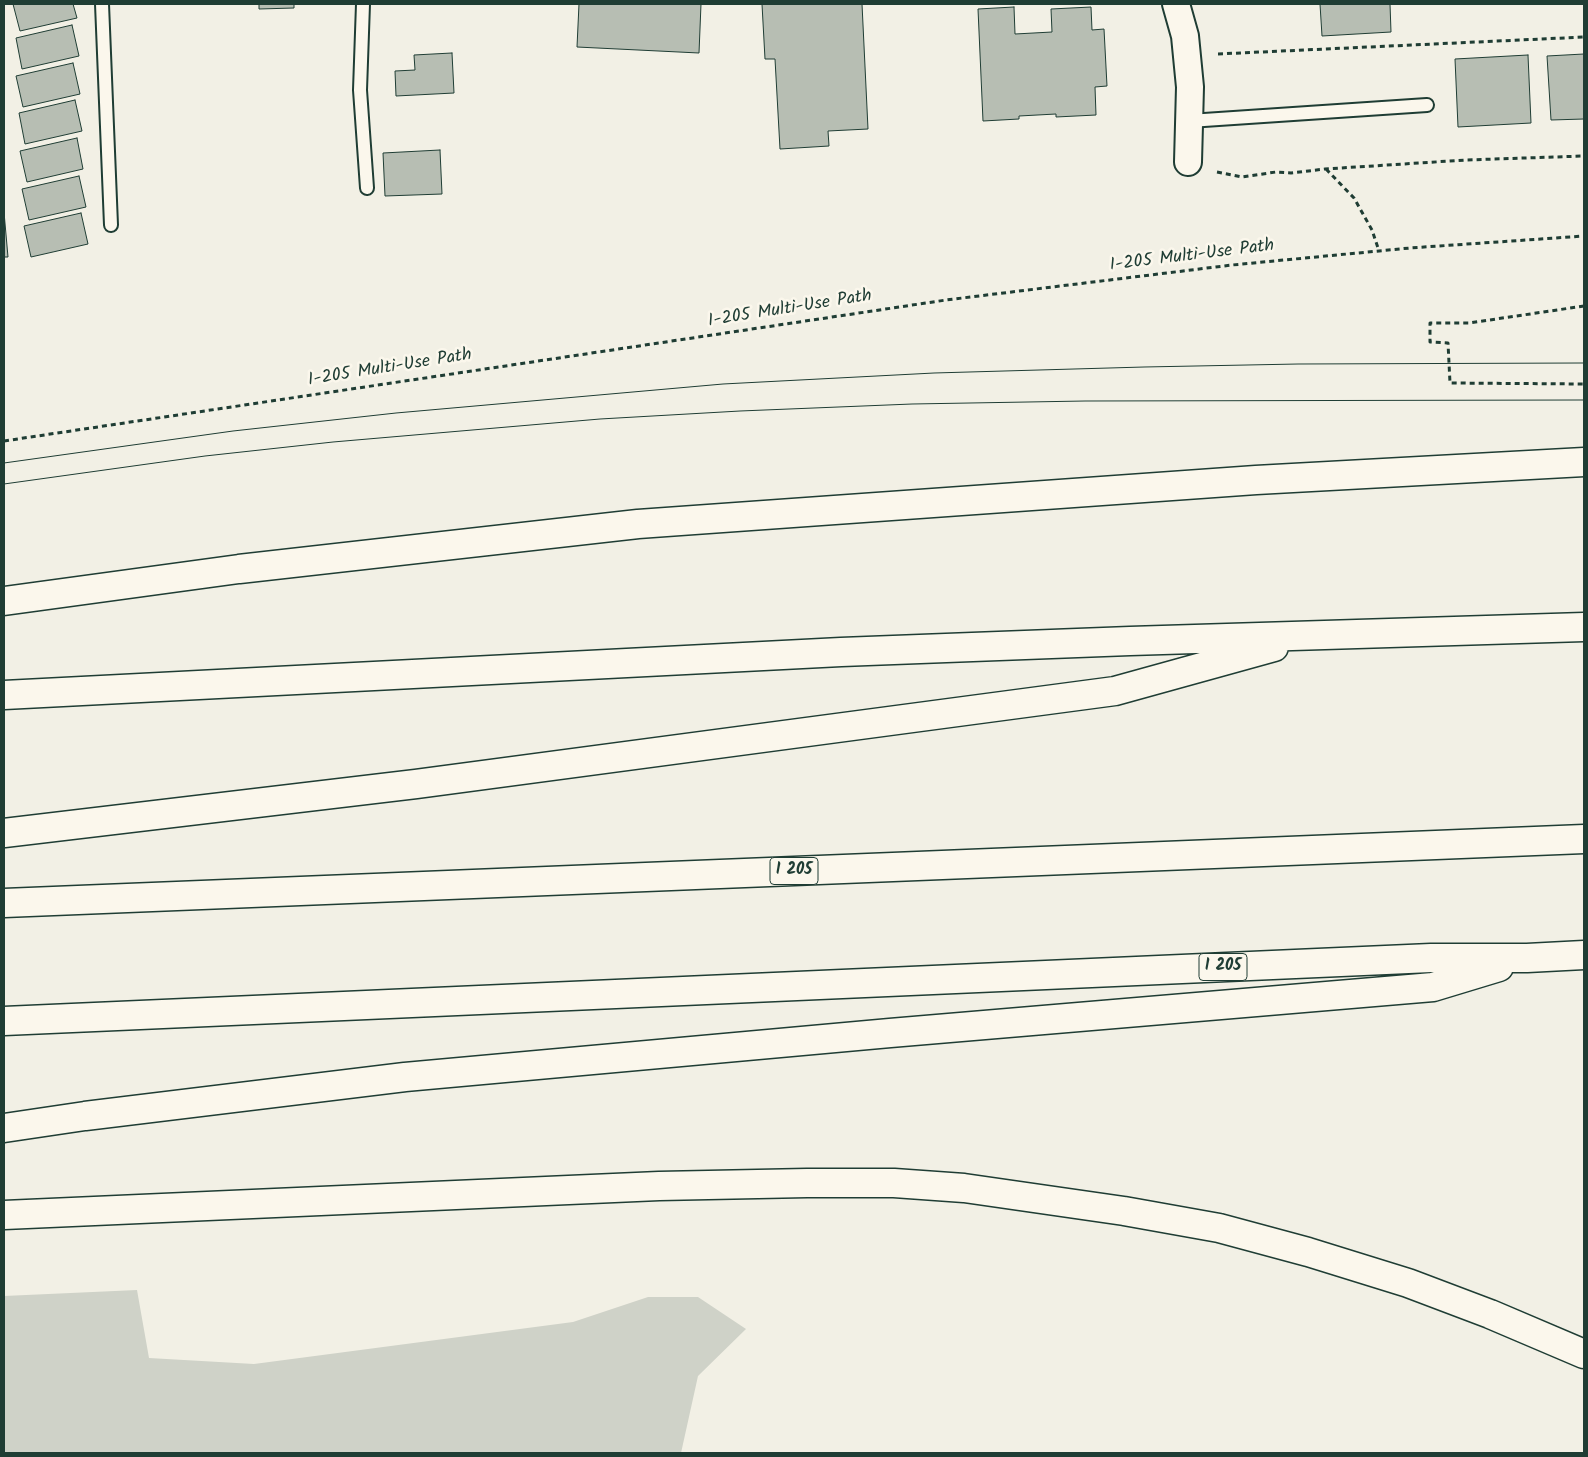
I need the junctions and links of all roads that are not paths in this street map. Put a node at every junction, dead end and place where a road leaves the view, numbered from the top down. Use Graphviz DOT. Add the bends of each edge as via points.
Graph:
graph roads {
  1 [pos="102,4"];
  2 [pos="363,4"];
  3 [pos="1176,4"];
  4 [pos="1427,105"];
  5 [pos="1189,121"];
  6 [pos="1188,162"];
  7 [pos="366,188"];
  8 [pos="112,225"];
  9 [pos="1584,462"];
  10 [pos="4,601"];
  11 [pos="1584,628"];
  12 [pos="1314,636"];
  13 [pos="4,695"];
  14 [pos="4,833"];
  15 [pos="1584,839"];
  16 [pos="4,903"];
  17 [pos="1584,955"];
  18 [pos="1527,958"];
  19 [pos="4,1021"];
  20 [pos="4,1128"];
  21 [pos="4,1215"];
  22 [pos="1584,1354"];
  1 -- 8 [label="lane"];
  2 -- 7 [label="lane" via="360,90"];
  3 -- 5 [label="street" via="1185,36 1190,87"];
  4 -- 5 [label="lane"];
  5 -- 6 [label="street"];
  9 -- 10 [label="highway" via="1256,480 638,524 239,569"];
  11 -- 12 [label="highway"];
  12 -- 13 [label="highway" via="840,652"];
  12 -- 14 [label="highway" via="1116,691 426,783"];
  15 -- 16 [label="highway, I 205"];
  17 -- 18 [label="highway, I 205"];
  18 -- 19 [label="highway, I 205" via="1422,958"];
  18 -- 20 [label="highway" via="1433,987 406,1077"];
  21 -- 22 [label="highway" via="659,1186 884,1183 964,1188 1124,1210 1219,1228 1408,1283"];
}
